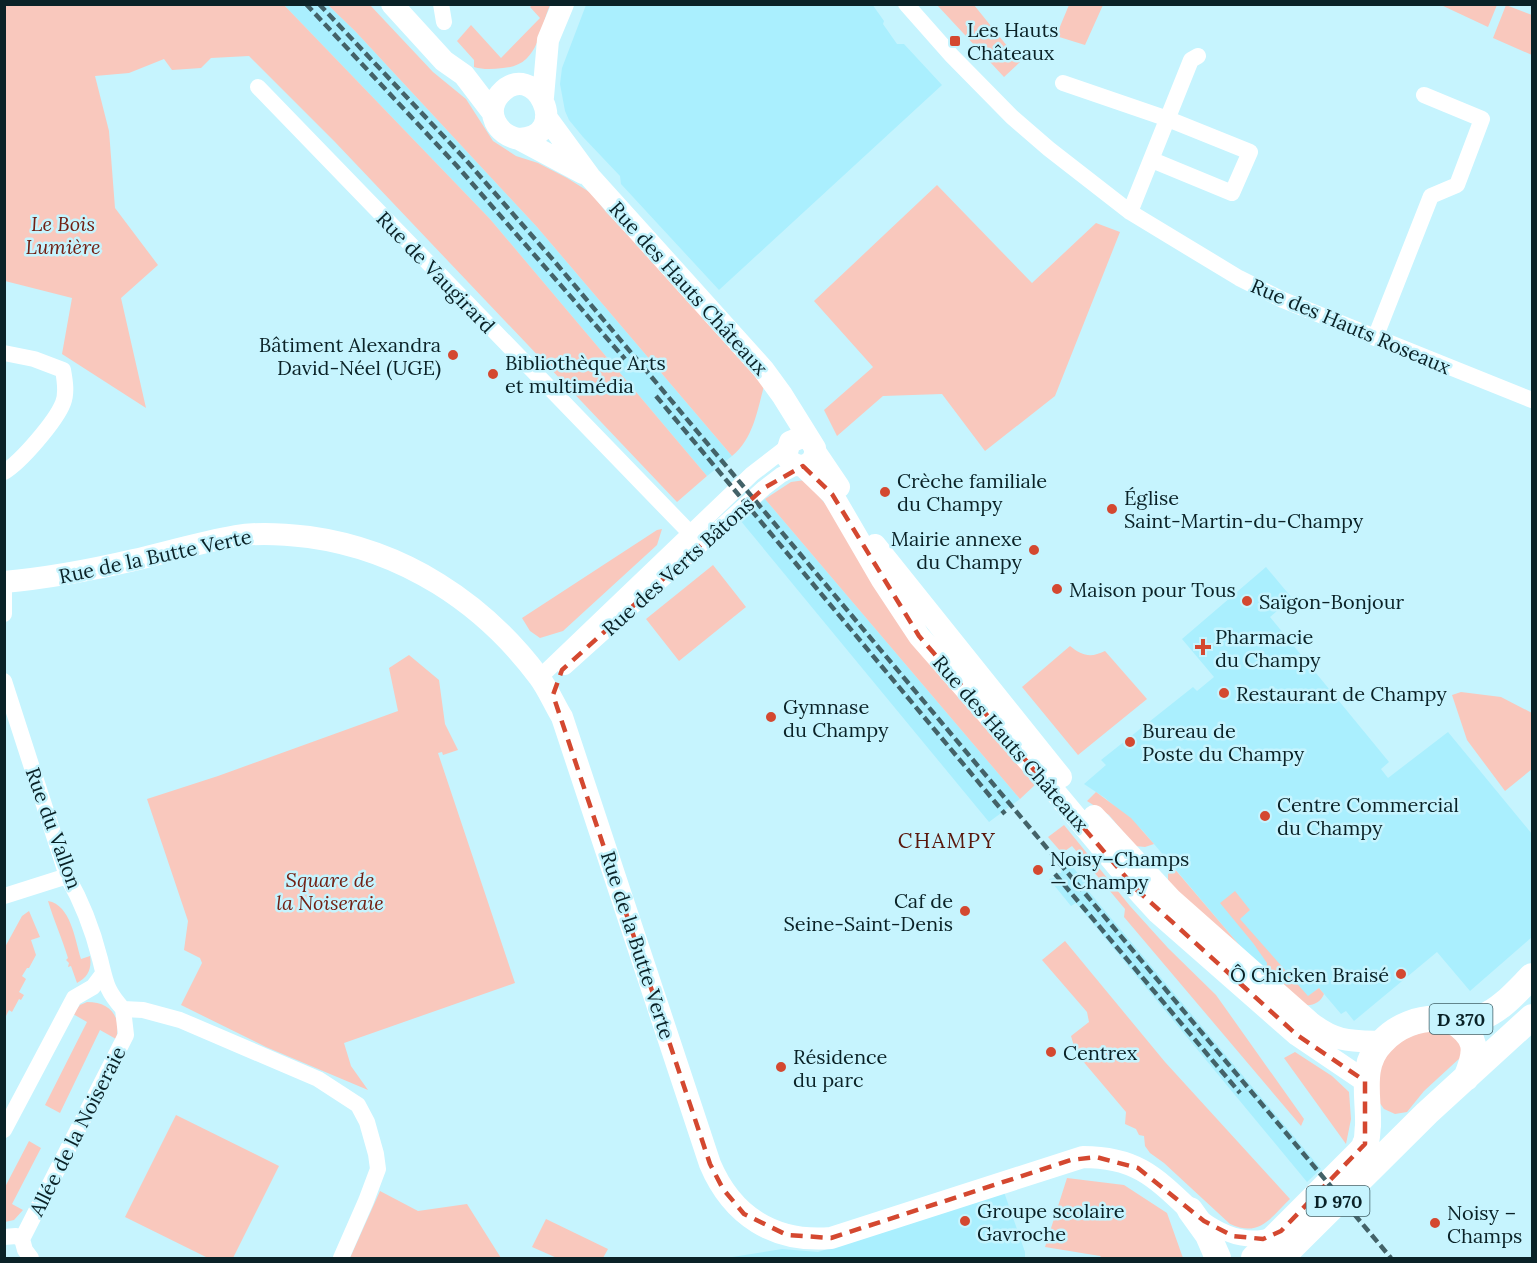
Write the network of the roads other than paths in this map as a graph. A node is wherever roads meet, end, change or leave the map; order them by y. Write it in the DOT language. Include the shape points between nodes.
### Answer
graph roads {
  1 [pos="392,4"];
  2 [pos="441,4"];
  3 [pos="563,4"];
  4 [pos="906,4"];
  5 [pos="444,21"];
  6 [pos="548,40"];
  7 [pos="1198,56"];
  8 [pos="464,75"];
  9 [pos="1063,83"];
  10 [pos="515,86"];
  11 [pos="258,87"];
  12 [pos="1424,95"];
  13 [pos="544,107"];
  14 [pos="493,113"];
  15 [pos="1168,119"];
  16 [pos="519,139"];
  17 [pos="1152,160"];
  18 [pos="590,177"];
  19 [pos="1130,212"];
  20 [pos="1375,338"];
  21 [pos="4,353"];
  22 [pos="1533,400"];
  23 [pos="801,452"];
  24 [pos="4,472"];
  25 [pos="691,534"];
  26 [pos="4,582"];
  27 [pos="4,591"];
  28 [pos="4,614"];
  29 [pos="576,643"];
  30 [pos="513,648"];
  31 [pos="562,670"];
  32 [pos="540,678"];
  33 [pos="4,681"];
  34 [pos="562,717"];
  35 [pos="67,876"];
  36 [pos="4,896"];
  37 [pos="102,975"];
  38 [pos="1533,976"];
  39 [pos="123,1009"];
  40 [pos="1533,1017"];
  41 [pos="1451,1020"];
  42 [pos="1381,1042"];
  43 [pos="1466,1078"];
  44 [pos="1365,1081"];
  45 [pos="1427,1113"];
  46 [pos="4,1130"];
  47 [pos="1364,1162"];
  48 [pos="1190,1210"];
  49 [pos="1294,1228"];
  50 [pos="4,1237"];
  51 [pos="22,1239"];
  52 [pos="31,1258"];
  53 [pos="341,1258"];
  54 [pos="1218,1258"];
  55 [pos="1254,1258"];
  56 [pos="1281,1258"];
  1 -- 8 [label="street" via="444,61"];
  2 -- 5 [label="street"];
  3 -- 6 [label="street"];
  4 -- 19 [label="street, Rue des Hauts Roseaux" via="1012,117"];
  6 -- 10 [label="street"];
  6 -- 13 [label="street"];
  7 -- 15 [label="street" via="1191,60"];
  8 -- 10 [label="street"];
  8 -- 14 [label="street"];
  9 -- 15 [label="street"];
  10 -- 13 [label="street" via="529,87"];
  10 -- 14 [label="street" via="499,95"];
  11 -- 25 [label="street, Rue de Vaugirard"];
  12 -- 20 [label="street" via="1482,120 1457,185 1431,196"];
  13 -- 16 [label="street" via="542,127"];
  13 -- 18 [label="street, Rue des Hauts Châteaux"];
  14 -- 16 [label="street" via="501,131"];
  15 -- 17 [label="street"];
  15 -- 17 [label="street" via="1250,152 1232,193"];
  16 -- 18 [label="street, Rue des Hauts Châteaux"];
  17 -- 19 [label="street"];
  18 -- 23 [label="street, Rue des Hauts Châteaux" via="744,346 786,402"];
  19 -- 20 [label="street, Rue des Hauts Roseaux" via="1239,278"];
  20 -- 22 [label="street, Rue des Hauts Roseaux"];
  21 -- 24 [label="street" via="63,370 66,387 63,404 47,428"];
  23 -- 25 [label="street, Rue des Verts Bâtons" via="752,474"];
  23 -- 31 [label="street, Rue des Verts Bâtons" via="781,475"];
  23 -- 42 [label="street, Rue des Hauts Châteaux" via="831,474 892,568 1092,814 1171,899 1324,1034 1351,1041"];
  23 -- 44 [label="street, Rue des Hauts Châteaux" via="832,494 919,636 1137,890 1173,927 1297,1035"];
  25 -- 29 [label="street, Rue des Verts Bâtons"];
  26 -- 30 [label="street, Rue de la Butte Verte" via="74,573 237,536 268,533 334,540 397,561 434,580 486,620"];
  27 -- 28 [label="street"];
  29 -- 30 [label="street, Rue des Verts Bâtons" via="551,659"];
  29 -- 32 [label="street, Rue des Verts Bâtons"];
  30 -- 32 [label="street, Rue de la Butte Verte"];
  31 -- 32 [label="street, Rue des Verts Bâtons"];
  31 -- 34 [label="street" via="553,695"];
  32 -- 34 [label="street, Rue de la Butte Verte"];
  33 -- 35 [label="street, Rue du Vallon"];
  34 -- 48 [label="street, Rue de la Butte Verte" via="710,1164 723,1189 744,1214 776,1232 831,1238 1083,1157 1110,1159 1138,1168 1164,1185"];
  35 -- 36 [label="street"];
  35 -- 37 [label="street, Rue du Vallon" via="79,897"];
  37 -- 39 [label="street, Rue du Vallon" via="111,996"];
  37 -- 46 [label="street" via="93,987 74,998"];
  38 -- 41 [label="main road, D 370" via="1484,1016"];
  39 -- 51 [label="street, Allée de la Noiseraie" via="126,1035"];
  39 -- 53 [label="street" via="180,1020 318,1079 358,1105 367,1122 378,1169"];
  40 -- 43 [label="main road, D 370"];
  41 -- 42 [label="main road, D 370" via="1415,1022"];
  41 -- 43 [label="main road" via="1463,1027 1473,1041 1474,1055"];
  42 -- 44 [label="main road" via="1371,1058"];
  43 -- 45 [label="main road"];
  44 -- 45 [label="main road" via="1379,1116 1389,1125 1400,1125"];
  44 -- 47 [label="main road" via="1368,1114"];
  45 -- 47 [label="main road"];
  47 -- 49 [label="main road, D 970"];
  48 -- 49 [label="street, Rue de la Butte Verte" via="1214,1228 1244,1239 1263,1239"];
  48 -- 54 [label="main road"];
  49 -- 55 [label="main road"];
  49 -- 56 [label="main road, D 970"];
  50 -- 51 [label="street, Allée de la Noiseraie"];
  51 -- 52 [label="street, Allée de la Noiseraie"];
}
